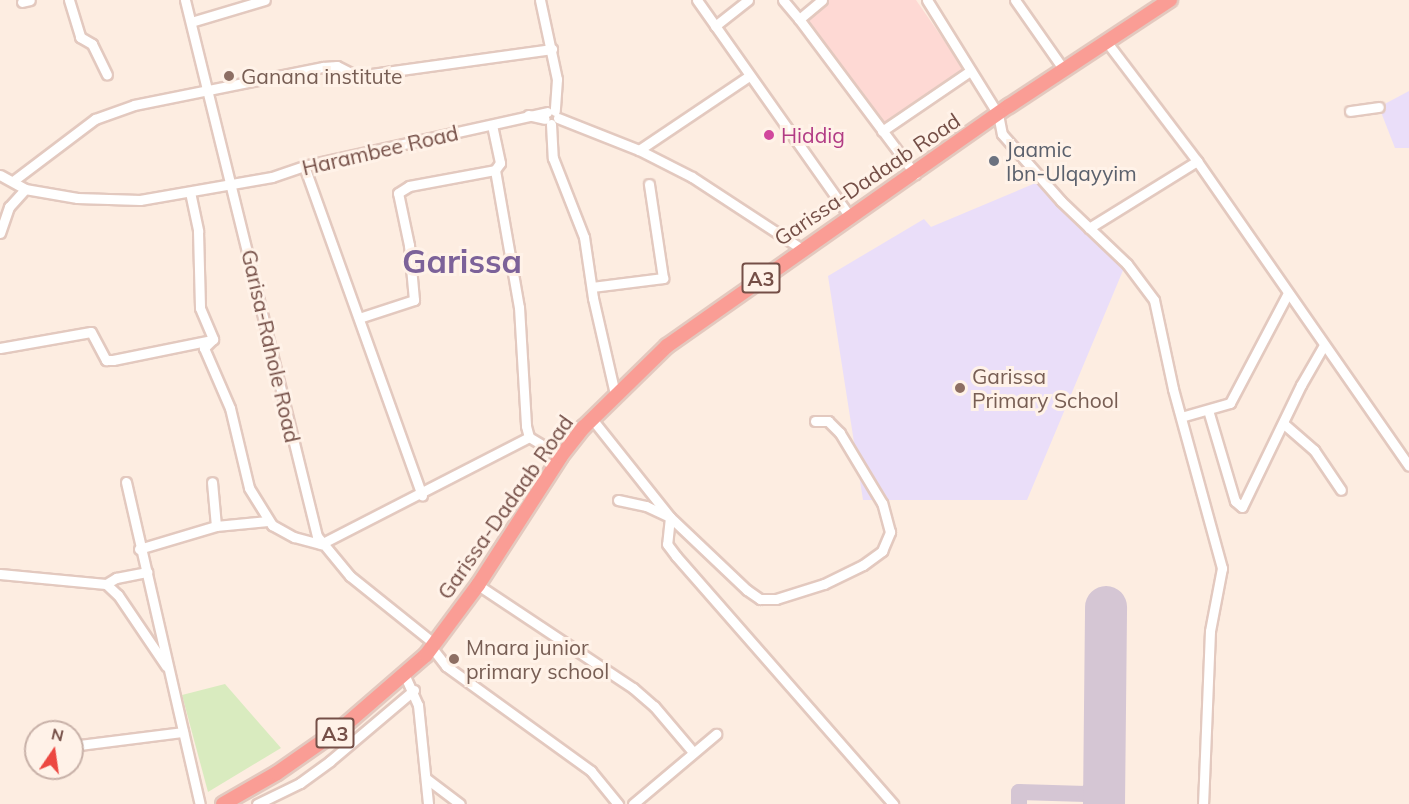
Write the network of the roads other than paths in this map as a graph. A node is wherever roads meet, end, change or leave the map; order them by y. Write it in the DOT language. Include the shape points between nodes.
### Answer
graph roads {
  1 [pos="69,0"];
  2 [pos="185,0"];
  3 [pos="265,0"];
  4 [pos="540,0"];
  5 [pos="697,0"];
  6 [pos="748,0"];
  7 [pos="783,0"];
  8 [pos="822,0"];
  9 [pos="927,0"];
  10 [pos="1015,0"];
  11 [pos="1170,0"];
  12 [pos="799,19"];
  13 [pos="191,22"];
  14 [pos="715,26"];
  15 [pos="1106,41"];
  16 [pos="552,49"];
  17 [pos="1064,70"];
  18 [pos="970,71"];
  19 [pos="107,75"];
  20 [pos="749,76"];
  21 [pos="207,88"];
  22 [pos="1379,107"];
  23 [pos="1350,111"];
  24 [pos="998,114"];
  25 [pos="551,117"];
  26 [pos="492,125"];
  27 [pos="882,131"];
  28 [pos="639,150"];
  29 [pos="1197,161"];
  30 [pos="304,166"];
  31 [pos="495,170"];
  32 [pos="915,174"];
  33 [pos="0,175"];
  34 [pos="13,181"];
  35 [pos="232,182"];
  36 [pos="649,184"];
  37 [pos="25,189"];
  38 [pos="190,192"];
  39 [pos="851,218"];
  40 [pos="1089,228"];
  41 [pos="0,233"];
  42 [pos="802,249"];
  43 [pos="592,287"];
  44 [pos="1288,293"];
  45 [pos="359,318"];
  46 [pos="213,339"];
  47 [pos="1324,345"];
  48 [pos="0,348"];
  49 [pos="615,394"];
  50 [pos="1208,410"];
  51 [pos="1180,417"];
  52 [pos="592,419"];
  53 [pos="815,421"];
  54 [pos="1284,424"];
  55 [pos="529,437"];
  56 [pos="561,456"];
  57 [pos="1409,466"];
  58 [pos="126,482"];
  59 [pos="212,482"];
  60 [pos="1341,490"];
  61 [pos="422,496"];
  62 [pos="618,500"];
  63 [pos="670,517"];
  64 [pos="268,521"];
  65 [pos="216,526"];
  66 [pos="321,544"];
  67 [pos="139,549"];
  68 [pos="147,572"];
  69 [pos="0,574"];
  70 [pos="106,584"];
  71 [pos="478,585"];
  72 [pos="433,646"];
  73 [pos="170,673"];
  74 [pos="405,676"];
  75 [pos="414,690"];
  76 [pos="183,732"];
  77 [pos="716,734"];
  78 [pos="84,744"];
  79 [pos="693,752"];
  80 [pos="427,779"];
  81 [pos="200,804"];
  82 [pos="223,804"];
  83 [pos="258,804"];
  84 [pos="429,804"];
  85 [pos="460,804"];
  86 [pos="618,804"];
  87 [pos="633,804"];
  88 [pos="893,804"];
  89 [pos="1203,804"];
  1 -- 19 [label="street" via="80,37 92,44"];
  2 -- 13 [label="street, Garisa-Rahole Road"];
  3 -- 13 [label="street"];
  4 -- 16 [label="street"];
  5 -- 14 [label="street"];
  6 -- 14 [label="street"];
  7 -- 12 [label="street"];
  8 -- 12 [label="street"];
  9 -- 18 [label="street"];
  10 -- 17 [label="street"];
  11 -- 15 [label="highway, Garissa-Dadaab Road / A3"];
  12 -- 27 [label="street"];
  13 -- 21 [label="street, Garisa-Rahole Road"];
  14 -- 20 [label="street"];
  15 -- 17 [label="highway, Garissa-Dadaab Road / A3"];
  15 -- 29 [label="street"];
  16 -- 21 [label="street" via="357,76 331,65"];
  16 -- 25 [label="street" via="559,96"];
  17 -- 24 [label="highway, Garissa-Dadaab Road / A3"];
  18 -- 24 [label="street"];
  18 -- 27 [label="street"];
  20 -- 28 [label="street"];
  20 -- 39 [label="street"];
  21 -- 34 [label="street" via="134,105 95,119"];
  21 -- 35 [label="street, Garisa-Rahole Road"];
  22 -- 23 [label="street"];
  24 -- 32 [label="highway, Garissa-Dadaab Road / A3"];
  24 -- 40 [label="street" via="1002,134"];
  25 -- 26 [label="street, Harambee Road" via="528,115"];
  25 -- 28 [label="street, Harambee Road"];
  25 -- 43 [label="street" via="553,158 584,237"];
  26 -- 30 [label="street, Harambee Road"];
  26 -- 31 [label="street" via="500,163"];
  27 -- 32 [label="street"];
  28 -- 42 [label="street, Harambee Road" via="692,177"];
  29 -- 40 [label="street"];
  29 -- 44 [label="street"];
  30 -- 35 [label="street, Harambee Road" via="272,177"];
  30 -- 45 [label="street"];
  31 -- 45 [label="street" via="409,186 398,193 409,245 414,300"];
  31 -- 55 [label="street" via="519,307 522,394"];
  32 -- 39 [label="highway, Garissa-Dadaab Road / A3"];
  33 -- 34 [label="street"];
  34 -- 37 [label="street"];
  35 -- 38 [label="street, Harambee Road"];
  35 -- 66 [label="street, Garisa-Rahole Road" via="309,514"];
  36 -- 43 [label="street" via="663,278"];
  37 -- 38 [label="street, Harambee Road" via="108,200 140,200"];
  37 -- 41 [label="street" via="9,207"];
  38 -- 46 [label="street" via="198,231 200,308"];
  39 -- 42 [label="highway, Garissa-Dadaab Road / A3"];
  40 -- 51 [label="street" via="1127,264 1154,300"];
  42 -- 49 [label="highway, Garissa-Dadaab Road / A3" via="667,346"];
  43 -- 49 [label="street"];
  44 -- 47 [label="street"];
  44 -- 50 [label="street" via="1230,403"];
  45 -- 61 [label="street"];
  46 -- 48 [label="street" via="113,360 106,360 95,335 85,331"];
  46 -- 64 [label="street" via="204,348 231,408 249,488"];
  47 -- 54 [label="street"];
  47 -- 57 [label="street"];
  49 -- 52 [label="highway, Garissa-Dadaab Road / A3"];
  50 -- 51 [label="street"];
  50 -- 54 [label="street" via="1235,501 1242,507"];
  51 -- 89 [label="street" via="1222,568 1210,631"];
  52 -- 56 [label="highway, Garissa-Dadaab Road / A3"];
  52 -- 63 [label="street"];
  53 -- 63 [label="street" via="828,421 840,433 882,503 890,532 882,551 863,565 824,584 776,599 760,598"];
  54 -- 60 [label="street" via="1314,450"];
  55 -- 56 [label="street"];
  55 -- 61 [label="street"];
  56 -- 71 [label="highway, Garissa-Dadaab Road / A3"];
  58 -- 67 [label="street"];
  59 -- 65 [label="street"];
  61 -- 66 [label="street"];
  62 -- 63 [label="street"];
  63 -- 88 [label="street" via="667,544 675,556"];
  64 -- 65 [label="street"];
  64 -- 66 [label="street" via="294,537"];
  65 -- 67 [label="street"];
  66 -- 72 [label="street, Garisa-Rahole Road" via="350,576"];
  67 -- 68 [label="street"];
  68 -- 70 [label="street"];
  68 -- 73 [label="street"];
  69 -- 70 [label="street"];
  70 -- 73 [label="street" via="118,595"];
  71 -- 72 [label="highway, Garissa-Dadaab Road / A3"];
  71 -- 79 [label="street" via="633,688 654,706"];
  72 -- 74 [label="highway, A3"];
  72 -- 86 [label="street, Garisa-Rahole Road" via="446,666 591,771"];
  73 -- 76 [label="street"];
  74 -- 75 [label="street"];
  74 -- 82 [label="highway, A3" via="325,740"];
  75 -- 80 [label="street"];
  75 -- 83 [label="street" via="300,783"];
  76 -- 78 [label="street"];
  76 -- 81 [label="street"];
  77 -- 79 [label="street"];
  79 -- 87 [label="street"];
  80 -- 84 [label="street"];
  80 -- 85 [label="street"];
}
